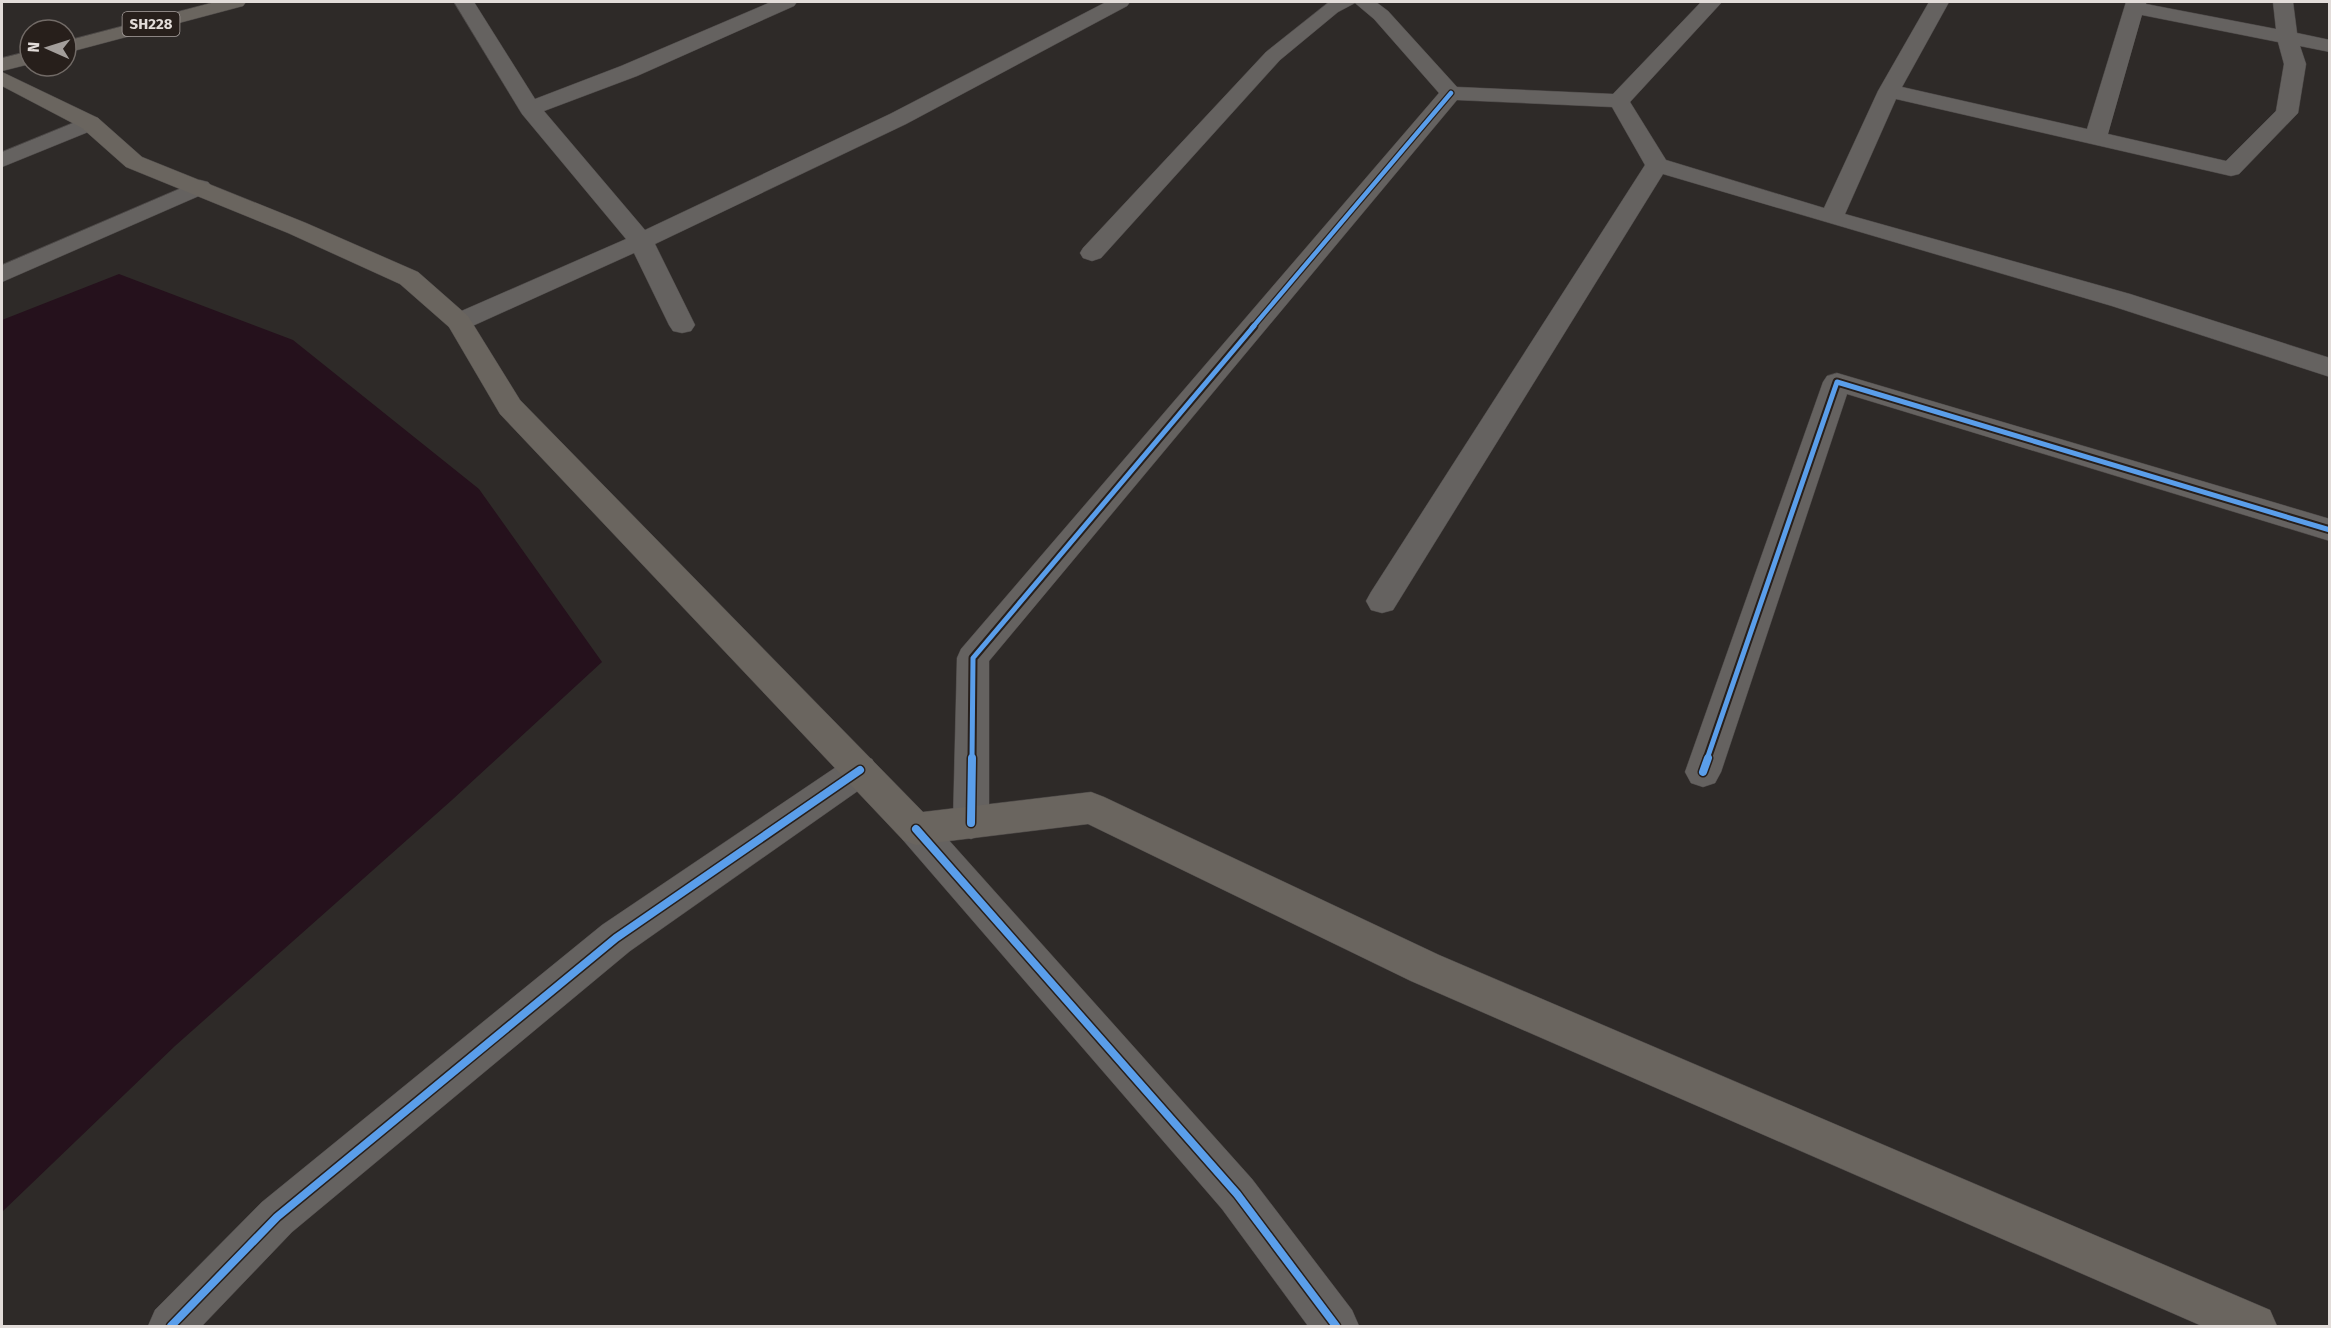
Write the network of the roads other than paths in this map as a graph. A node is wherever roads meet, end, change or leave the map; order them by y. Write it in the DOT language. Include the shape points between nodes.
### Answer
graph roads {
  1 [pos="236,2"];
  2 [pos="787,2"];
  3 [pos="1120,2"];
  4 [pos="1346,2"];
  5 [pos="1364,2"];
  6 [pos="1712,2"];
  7 [pos="1939,2"];
  8 [pos="2283,2"];
  9 [pos="471,3"];
  10 [pos="2136,5"];
  11 [pos="2287,38"];
  12 [pos="78,44"];
  13 [pos="2330,46"];
  14 [pos="18,60"];
  15 [pos="2,65"];
  16 [pos="2,78"];
  17 [pos="1890,91"];
  18 [pos="1452,93"];
  19 [pos="1618,101"];
  20 [pos="530,109"];
  21 [pos="90,123"];
  22 [pos="2096,136"];
  23 [pos="2,160"];
  24 [pos="1657,165"];
  25 [pos="200,187"];
  26 [pos="1831,218"];
  27 [pos="640,241"];
  28 [pos="1092,253"];
  29 [pos="2,274"];
  30 [pos="459,322"];
  31 [pos="682,325"];
  32 [pos="2330,368"];
  33 [pos="2330,530"];
  34 [pos="1382,601"];
  35 [pos="860,770"];
  36 [pos="1703,772"];
  37 [pos="971,823"];
  38 [pos="916,829"];
  39 [pos="171,1326"];
  40 [pos="1336,1326"];
  41 [pos="2254,1326"];
  1 -- 12 [label="main road, SH228"];
  2 -- 20 [label="street"];
  3 -- 27 [label="street" via="898,119"];
  4 -- 28 [label="street" via="1331,8 1273,56"];
  5 -- 18 [label="street" via="1381,15"];
  6 -- 19 [label="street"];
  7 -- 17 [label="street"];
  8 -- 11 [label="street"];
  9 -- 20 [label="street"];
  10 -- 11 [label="street"];
  10 -- 22 [label="street"];
  11 -- 13 [label="street"];
  11 -- 22 [label="street" via="2295,64 2287,113 2231,169"];
  14 -- 15 [label="main road"];
  16 -- 21 [label="main road"];
  17 -- 22 [label="street"];
  17 -- 26 [label="street"];
  18 -- 19 [label="street"];
  18 -- 37 [label="street" via="973,658"];
  19 -- 24 [label="street"];
  20 -- 27 [label="street"];
  21 -- 23 [label="street"];
  21 -- 25 [label="main road" via="134,162"];
  24 -- 26 [label="street"];
  24 -- 34 [label="street"];
  25 -- 29 [label="street"];
  25 -- 30 [label="main road" via="409,278"];
  26 -- 32 [label="street" via="2121,300"];
  27 -- 30 [label="street"];
  27 -- 31 [label="street"];
  30 -- 35 [label="main road" via="510,407"];
  33 -- 36 [label="street" via="1837,382"];
  35 -- 38 [label="main road"];
  35 -- 39 [label="street" via="616,938 278,1217"];
  37 -- 38 [label="main road"];
  37 -- 41 [label="main road" via="1091,808 1425,968"];
  38 -- 40 [label="street" via="1237,1194"];
}
